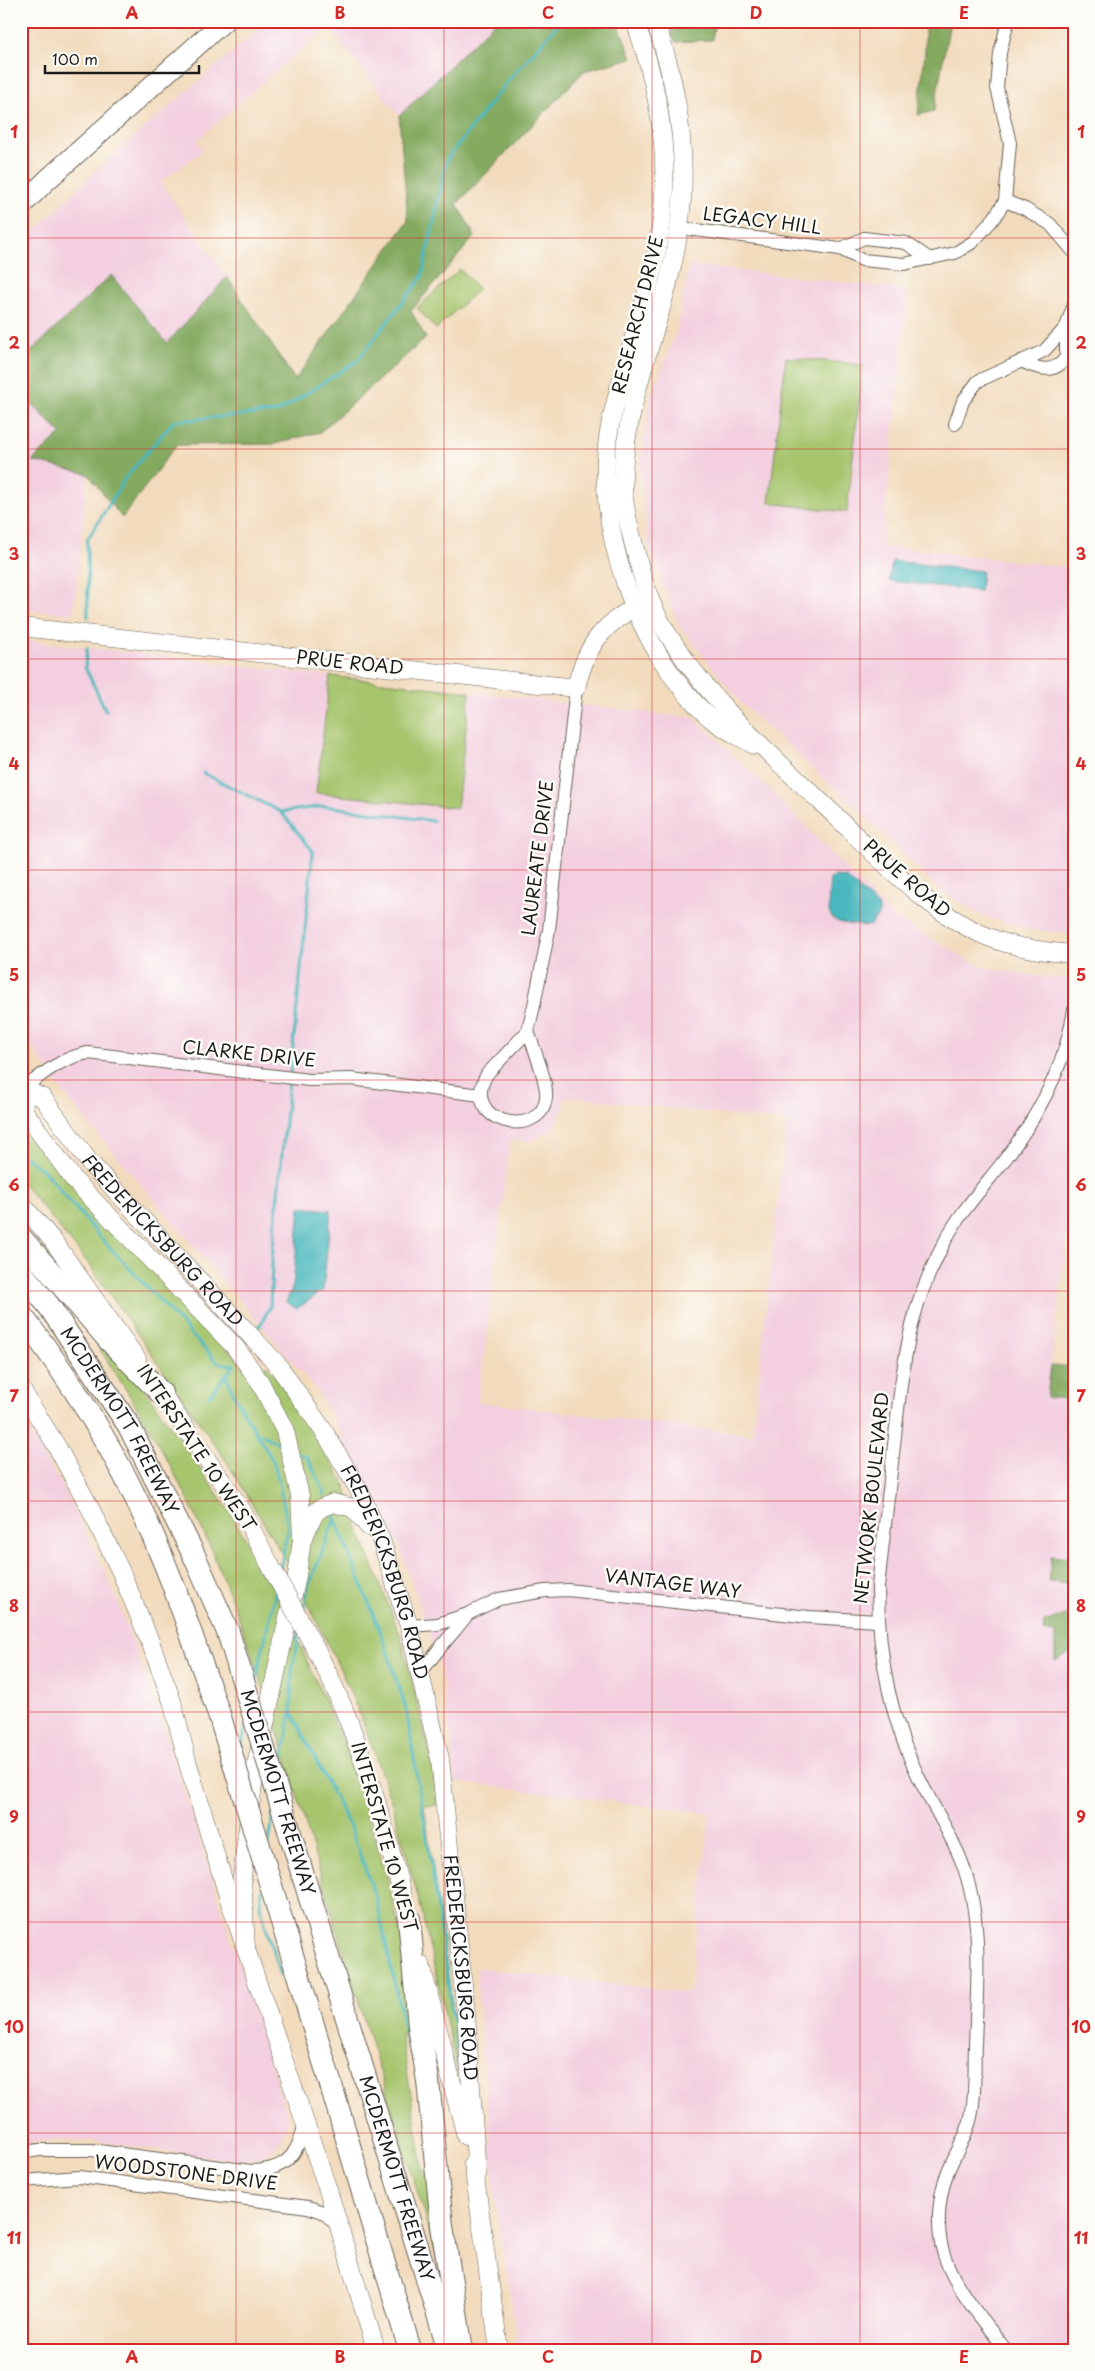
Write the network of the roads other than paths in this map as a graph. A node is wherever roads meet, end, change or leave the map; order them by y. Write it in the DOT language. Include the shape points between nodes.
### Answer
graph roads {
  1 [pos="224,21"];
  2 [pos="636,21"];
  3 [pos="654,21"];
  4 [pos="1008,21"];
  5 [pos="662,128"];
  6 [pos="1005,200"];
  7 [pos="21,206"];
  8 [pos="680,228"];
  9 [pos="897,242"];
  10 [pos="840,249"];
  11 [pos="1074,252"];
  12 [pos="930,259"];
  13 [pos="895,264"];
  14 [pos="1074,304"];
  15 [pos="642,314"];
  16 [pos="656,326"];
  17 [pos="1066,327"];
  18 [pos="1021,361"];
  19 [pos="615,408"];
  20 [pos="955,424"];
  21 [pos="623,481"];
  22 [pos="650,600"];
  23 [pos="634,608"];
  24 [pos="21,627"];
  25 [pos="576,688"];
  26 [pos="768,752"];
  27 [pos="1074,954"];
  28 [pos="1074,1010"];
  29 [pos="528,1031"];
  30 [pos="22,1088"];
  31 [pos="481,1095"];
  32 [pos="21,1203"];
  33 [pos="21,1238"];
  34 [pos="21,1272"];
  35 [pos="21,1315"];
  36 [pos="21,1389"];
  37 [pos="161,1393"];
  38 [pos="302,1539"];
  39 [pos="381,1540"];
  40 [pos="468,1614"];
  41 [pos="878,1620"];
  42 [pos="409,1626"];
  43 [pos="421,1673"];
  44 [pos="409,1919"];
  45 [pos="246,1948"];
  46 [pos="304,2122"];
  47 [pos="21,2153"];
  48 [pos="476,2175"];
  49 [pos="21,2181"];
  50 [pos="339,2227"];
  51 [pos="376,2350"];
  52 [pos="410,2350"];
  53 [pos="449,2350"];
  54 [pos="462,2350"];
  55 [pos="500,2350"];
  56 [pos="1006,2350"];
  1 -- 7 [label="main road"];
  2 -- 5 [label="main road, RESEARCH DRIVE" via="649,59"];
  3 -- 8 [label="main road, RESEARCH DRIVE" via="666,54 678,106 684,174"];
  4 -- 6 [label="street, LEGACY HILL" via="996,88 1010,144"];
  5 -- 8 [label="main road" via="666,138 672,222"];
  5 -- 15 [label="main road, RESEARCH DRIVE" via="666,174 661,226"];
  6 -- 11 [label="street" via="1050,224"];
  6 -- 12 [label="street, LEGACY HILL" via="973,242 955,253"];
  8 -- 10 [label="street, LEGACY HILL"];
  8 -- 15 [label="main road" via="667,241 651,303"];
  8 -- 16 [label="main road, RESEARCH DRIVE"];
  9 -- 10 [label="street, LEGACY HILL" via="864,238"];
  9 -- 12 [label="street, LEGACY HILL" via="906,243"];
  9 -- 13 [label="street"];
  10 -- 13 [label="street, LEGACY HILL" via="862,260"];
  12 -- 13 [label="street, LEGACY HILL"];
  14 -- 17 [label="street"];
  15 -- 19 [label="main road, RESEARCH DRIVE"];
  16 -- 19 [label="main road" via="645,332 621,400"];
  16 -- 21 [label="main road, RESEARCH DRIVE" via="628,430"];
  17 -- 18 [label="street" via="1044,351"];
  17 -- 18 [label="street" via="1066,357 1056,368 1035,368"];
  18 -- 20 [label="street" via="978,381 963,401"];
  19 -- 21 [label="main road" via="618,421 616,466"];
  19 -- 23 [label="main road, RESEARCH DRIVE" via="606,470 607,502 617,553"];
  21 -- 22 [label="main road, RESEARCH DRIVE" via="633,544"];
  22 -- 23 [label="main road"];
  22 -- 26 [label="main road, PRUE ROAD" via="694,672"];
  23 -- 25 [label="main road" via="620,615 593,642 585,656"];
  23 -- 26 [label="main road, PRUE ROAD" via="657,653 709,717"];
  24 -- 25 [label="main road, PRUE ROAD"];
  25 -- 29 [label="street, LAUREATE DRIVE" via="549,930"];
  26 -- 27 [label="main road, PRUE ROAD" via="944,914 1000,942"];
  28 -- 41 [label="street, NETWORK BOULEVARD" via="1063,1054 1034,1118 1014,1148 969,1202 944,1242 915,1313 902,1370 878,1587"];
  29 -- 31 [label="street" via="488,1074"];
  29 -- 31 [label="street" via="545,1082 543,1108 522,1123 509,1123 488,1112"];
  30 -- 31 [label="street, CLARKE DRIVE" via="60,1062 88,1053 299,1079 351,1080"];
  30 -- 38 [label="main road, FREDERICKSBURG ROAD" via="24,1111 74,1180 235,1347 260,1382 285,1431 300,1496"];
  30 -- 39 [label="main road, FREDERICKSBURG ROAD" via="43,1098 90,1163 277,1364 354,1482"];
  32 -- 37 [label="main road, INTERSTATE 10 WEST" via="54,1242"];
  33 -- 37 [label="highway" via="103,1334"];
  34 -- 53 [label="highway, MCDERMOTT FREEWAY, bridge" via="49,1306 129,1426 194,1553 228,1632"];
  35 -- 52 [label="highway, MCDERMOTT FREEWAY, bridge" via="82,1403 128,1482 159,1550 219,1714"];
  36 -- 45 [label="main road" via="56,1444 136,1605 172,1702 188,1764"];
  37 -- 44 [label="main road, INTERSTATE 10 WEST, bridge" via="241,1509 332,1680 365,1761"];
  38 -- 39 [label="main road" via="315,1513 333,1503 353,1508"];
  38 -- 45 [label="main road, FREDERICKSBURG ROAD" via="254,1776 242,1877"];
  39 -- 42 [label="main road, FREDERICKSBURG ROAD"];
  40 -- 41 [label="street, VANTAGE WAY" via="499,1599 568,1590 809,1617"];
  40 -- 42 [label="street, VANTAGE WAY" via="438,1624"];
  40 -- 43 [label="street, VANTAGE WAY" via="436,1649"];
  41 -- 56 [label="street, NETWORK BOULEVARD" via="887,1691 899,1729 920,1781 966,1872 973,1909 977,1968 973,2106 966,2134 942,2188 941,2242 955,2280"];
  42 -- 43 [label="main road, FREDERICKSBURG ROAD"];
  43 -- 48 [label="main road, FREDERICKSBURG ROAD" via="440,1759 448,1824 466,2014"];
  44 -- 48 [label="main road, INTERSTATE 10 WEST"];
  44 -- 54 [label="highway" via="442,2226"];
  45 -- 46 [label="main road"];
  46 -- 47 [label="street, WOODSTONE DRIVE" via="301,2140 289,2159 268,2171 91,2150"];
  46 -- 50 [label="main road"];
  48 -- 55 [label="main road, INTERSTATE 10 WEST"];
  49 -- 50 [label="street, WOODSTONE DRIVE" via="80,2177 308,2207 323,2212"];
  50 -- 51 [label="main road"];
}
